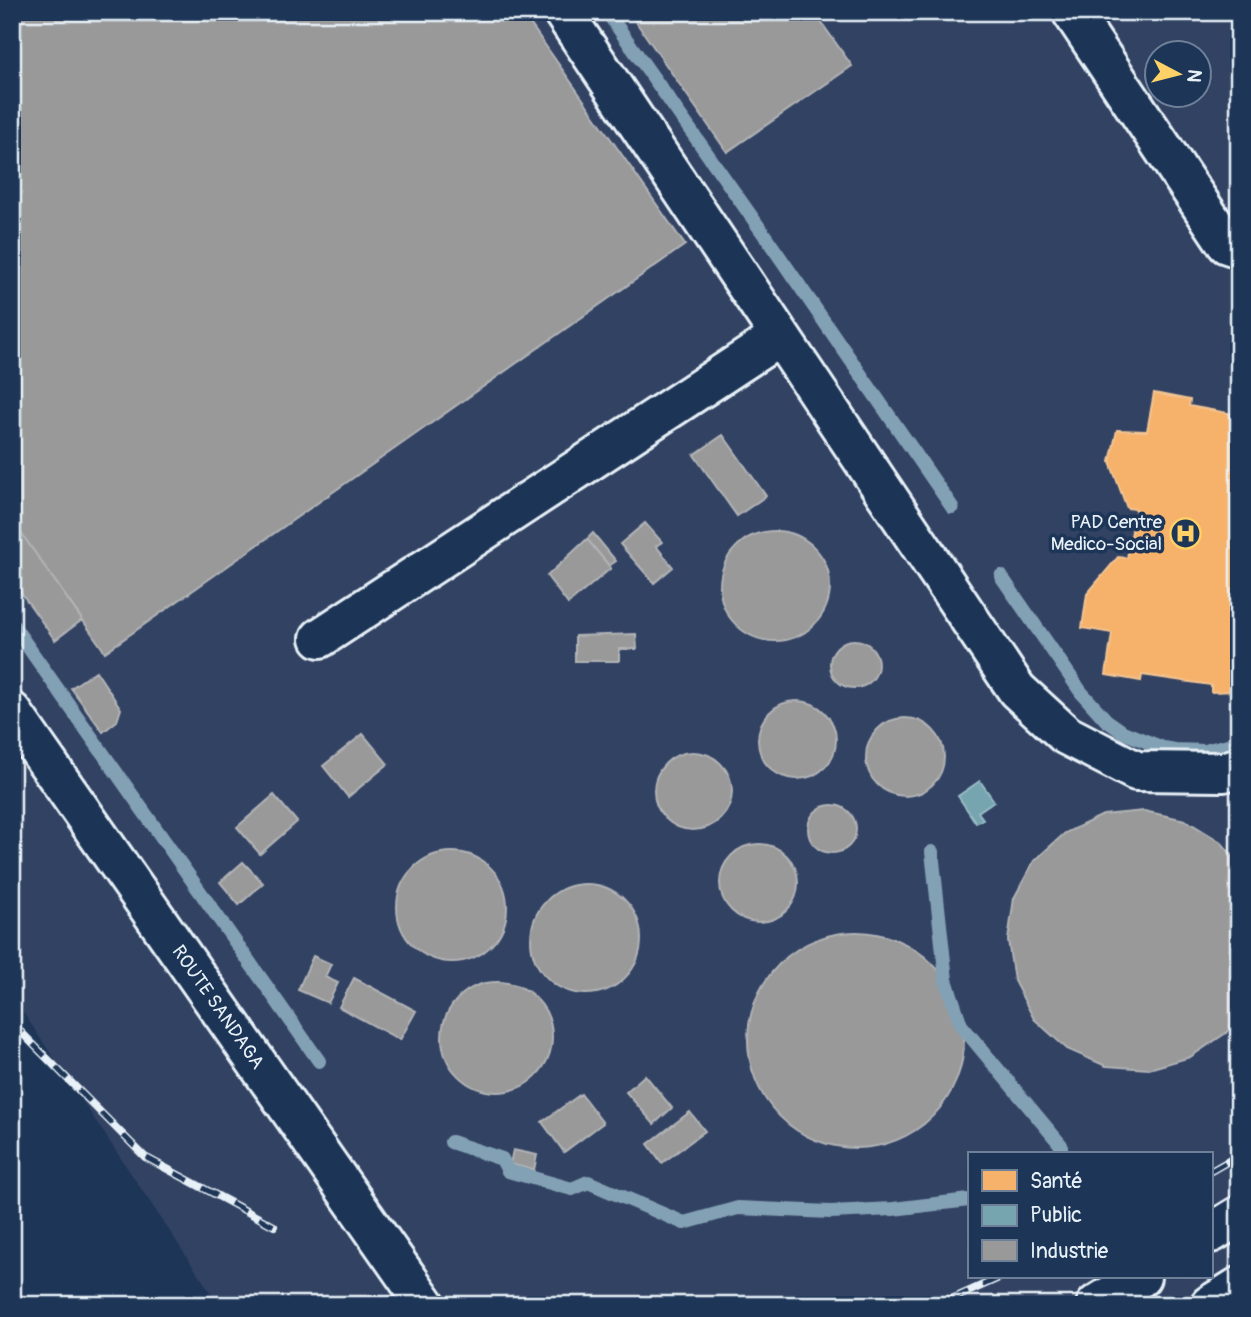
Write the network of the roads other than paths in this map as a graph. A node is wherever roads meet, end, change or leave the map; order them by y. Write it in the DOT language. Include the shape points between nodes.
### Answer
graph roads {
  1 [pos="563,12"];
  2 [pos="1072,12"];
  3 [pos="1239,248"];
  4 [pos="779,337"];
  5 [pos="320,638"];
  6 [pos="12,712"];
  7 [pos="1239,767"];
  8 [pos="1239,1216"];
  9 [pos="1212,1232"];
  10 [pos="1139,1278"];
  11 [pos="1239,1287"];
  12 [pos="426,1305"];
  13 [pos="1096,1305"];
  14 [pos="1210,1305"];
  1 -- 4 [label="main road"];
  2 -- 3 [label="main road" via="1227,244"];
  4 -- 5 [label="main road"];
  4 -- 7 [label="main road" via="1017,690 1066,735 1136,771 1224,772"];
  6 -- 12 [label="main road, ROUTE SANDAGA"];
  8 -- 9 [label="main road"];
  10 -- 13 [label="main road"];
  11 -- 14 [label="main road"];
}
